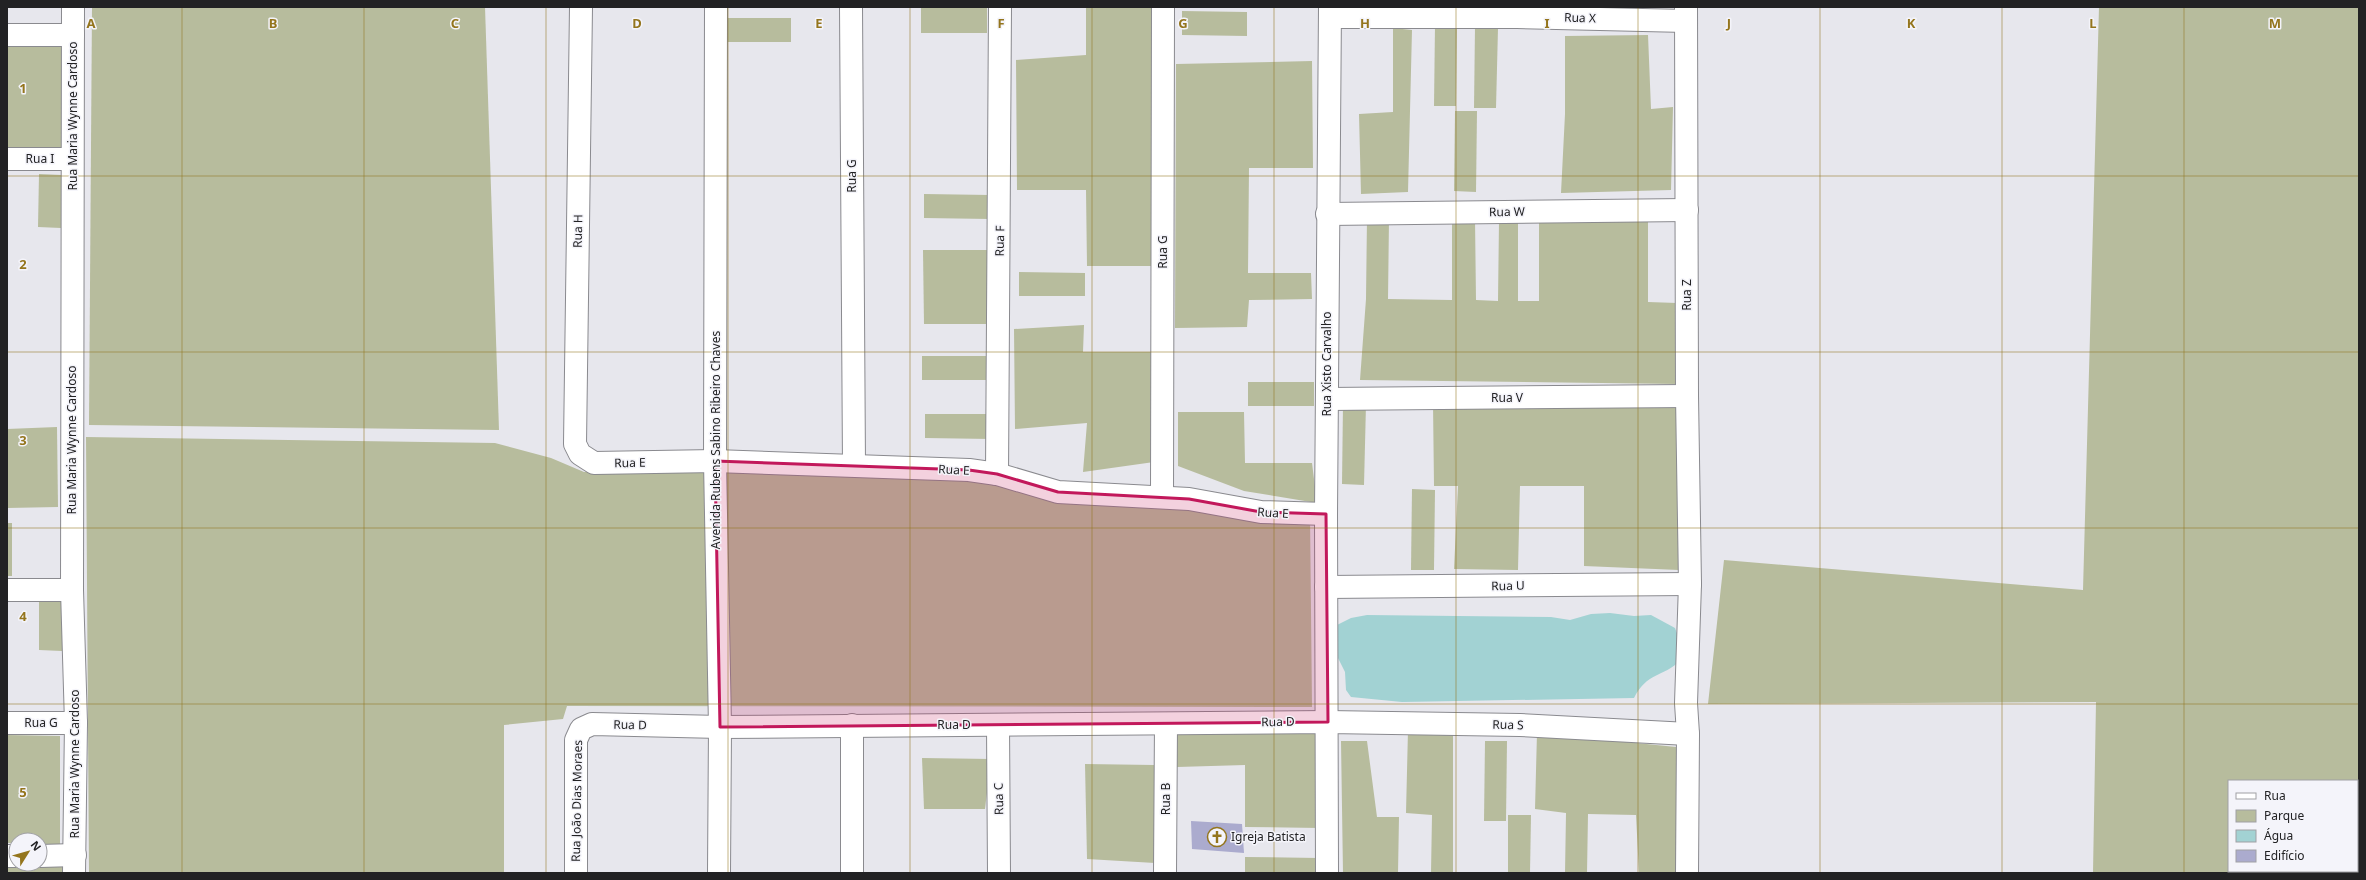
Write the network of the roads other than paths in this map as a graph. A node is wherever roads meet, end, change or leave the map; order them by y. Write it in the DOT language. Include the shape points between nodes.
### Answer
graph roads {
  1 [pos="74,7"];
  2 [pos="581,7"];
  3 [pos="716,7"];
  4 [pos="851,7"];
  5 [pos="1000,7"];
  6 [pos="1163,7"];
  7 [pos="1330,12"];
  8 [pos="1686,14"];
  9 [pos="7,35"];
  10 [pos="73,35"];
  11 [pos="7,159"];
  12 [pos="72,159"];
  13 [pos="1687,210"];
  14 [pos="1327,214"];
  15 [pos="1687,396"];
  16 [pos="1327,399"];
  17 [pos="580,454"];
  18 [pos="715,461"];
  19 [pos="854,465"];
  20 [pos="997,474"];
  21 [pos="1162,497"];
  22 [pos="1326,514"];
  23 [pos="1326,587"];
  24 [pos="7,590"];
  25 [pos="72,590"];
  26 [pos="1690,592"];
  27 [pos="1328,722"];
  28 [pos="7,723"];
  29 [pos="76,723"];
  30 [pos="1166,724"];
  31 [pos="852,725"];
  32 [pos="998,725"];
  33 [pos="720,727"];
  34 [pos="581,730"];
  35 [pos="1688,734"];
  36 [pos="48,858"];
  37 [pos="75,864"];
  38 [pos="576,873"];
  39 [pos="719,873"];
  40 [pos="852,873"];
  41 [pos="999,873"];
  42 [pos="1165,873"];
  43 [pos="1327,873"];
  44 [pos="1687,873"];
  1 -- 10 [label="street, Rua Maria Wynne Cardoso"];
  2 -- 17 [label="street, Rua H" via="575,438"];
  3 -- 18 [label="street, Avenida Rubens Sabino Ribeiro Chaves"];
  4 -- 19 [label="street, Rua G"];
  5 -- 20 [label="street, Rua F"];
  6 -- 21 [label="street, Rua G"];
  7 -- 8 [label="street, Rua X" via="1518,16"];
  7 -- 14 [label="street, Rua Xisto Carvalho"];
  8 -- 13 [label="street, Rua Z"];
  9 -- 10 [label="street"];
  10 -- 12 [label="street, Rua Maria Wynne Cardoso"];
  11 -- 12 [label="street, Rua I"];
  12 -- 25 [label="street, Rua Maria Wynne Cardoso"];
  13 -- 14 [label="street, Rua W"];
  13 -- 15 [label="street, Rua Z"];
  14 -- 16 [label="street, Rua Xisto Carvalho"];
  15 -- 16 [label="street, Rua V"];
  15 -- 26 [label="street, Rua Z"];
  16 -- 22 [label="street, Rua Xisto Carvalho"];
  17 -- 18 [label="street, Rua E" via="594,463"];
  18 -- 19 [label="street, Rua E"];
  18 -- 33 [label="street, Avenida Rubens Sabino Ribeiro Chaves"];
  19 -- 20 [label="street, Rua E" via="969,470"];
  20 -- 21 [label="street, Rua E" via="1058,492"];
  21 -- 22 [label="street, Rua E" via="1189,499 1261,512"];
  22 -- 23 [label="street, Rua Xisto Carvalho"];
  23 -- 26 [label="street, Rua U"];
  23 -- 27 [label="street, Rua Xisto Carvalho"];
  24 -- 25 [label="street"];
  25 -- 29 [label="street, Rua Maria Wynne Cardoso"];
  26 -- 35 [label="street, Rua Z" via="1686,703"];
  27 -- 30 [label="street, Rua D"];
  27 -- 35 [label="street, Rua S" via="1520,725"];
  27 -- 43 [label="street, Rua Xisto Carvalho"];
  28 -- 29 [label="street, Rua G"];
  29 -- 37 [label="street, Rua Maria Wynne Cardoso"];
  30 -- 32 [label="street, Rua D"];
  30 -- 42 [label="street, Rua B"];
  31 -- 32 [label="street, Rua D"];
  31 -- 33 [label="street, Rua D"];
  31 -- 40 [label="street"];
  32 -- 41 [label="street, Rua C"];
  33 -- 34 [label="street, Rua D" via="592,724"];
  33 -- 39 [label="street, Avenida Rubens Sabino Ribeiro Chaves"];
  34 -- 38 [label="street, Rua João Dias Moraes" via="576,740"];
  35 -- 44 [label="street, Rua Z"];
  36 -- 37 [label="street"];
}
